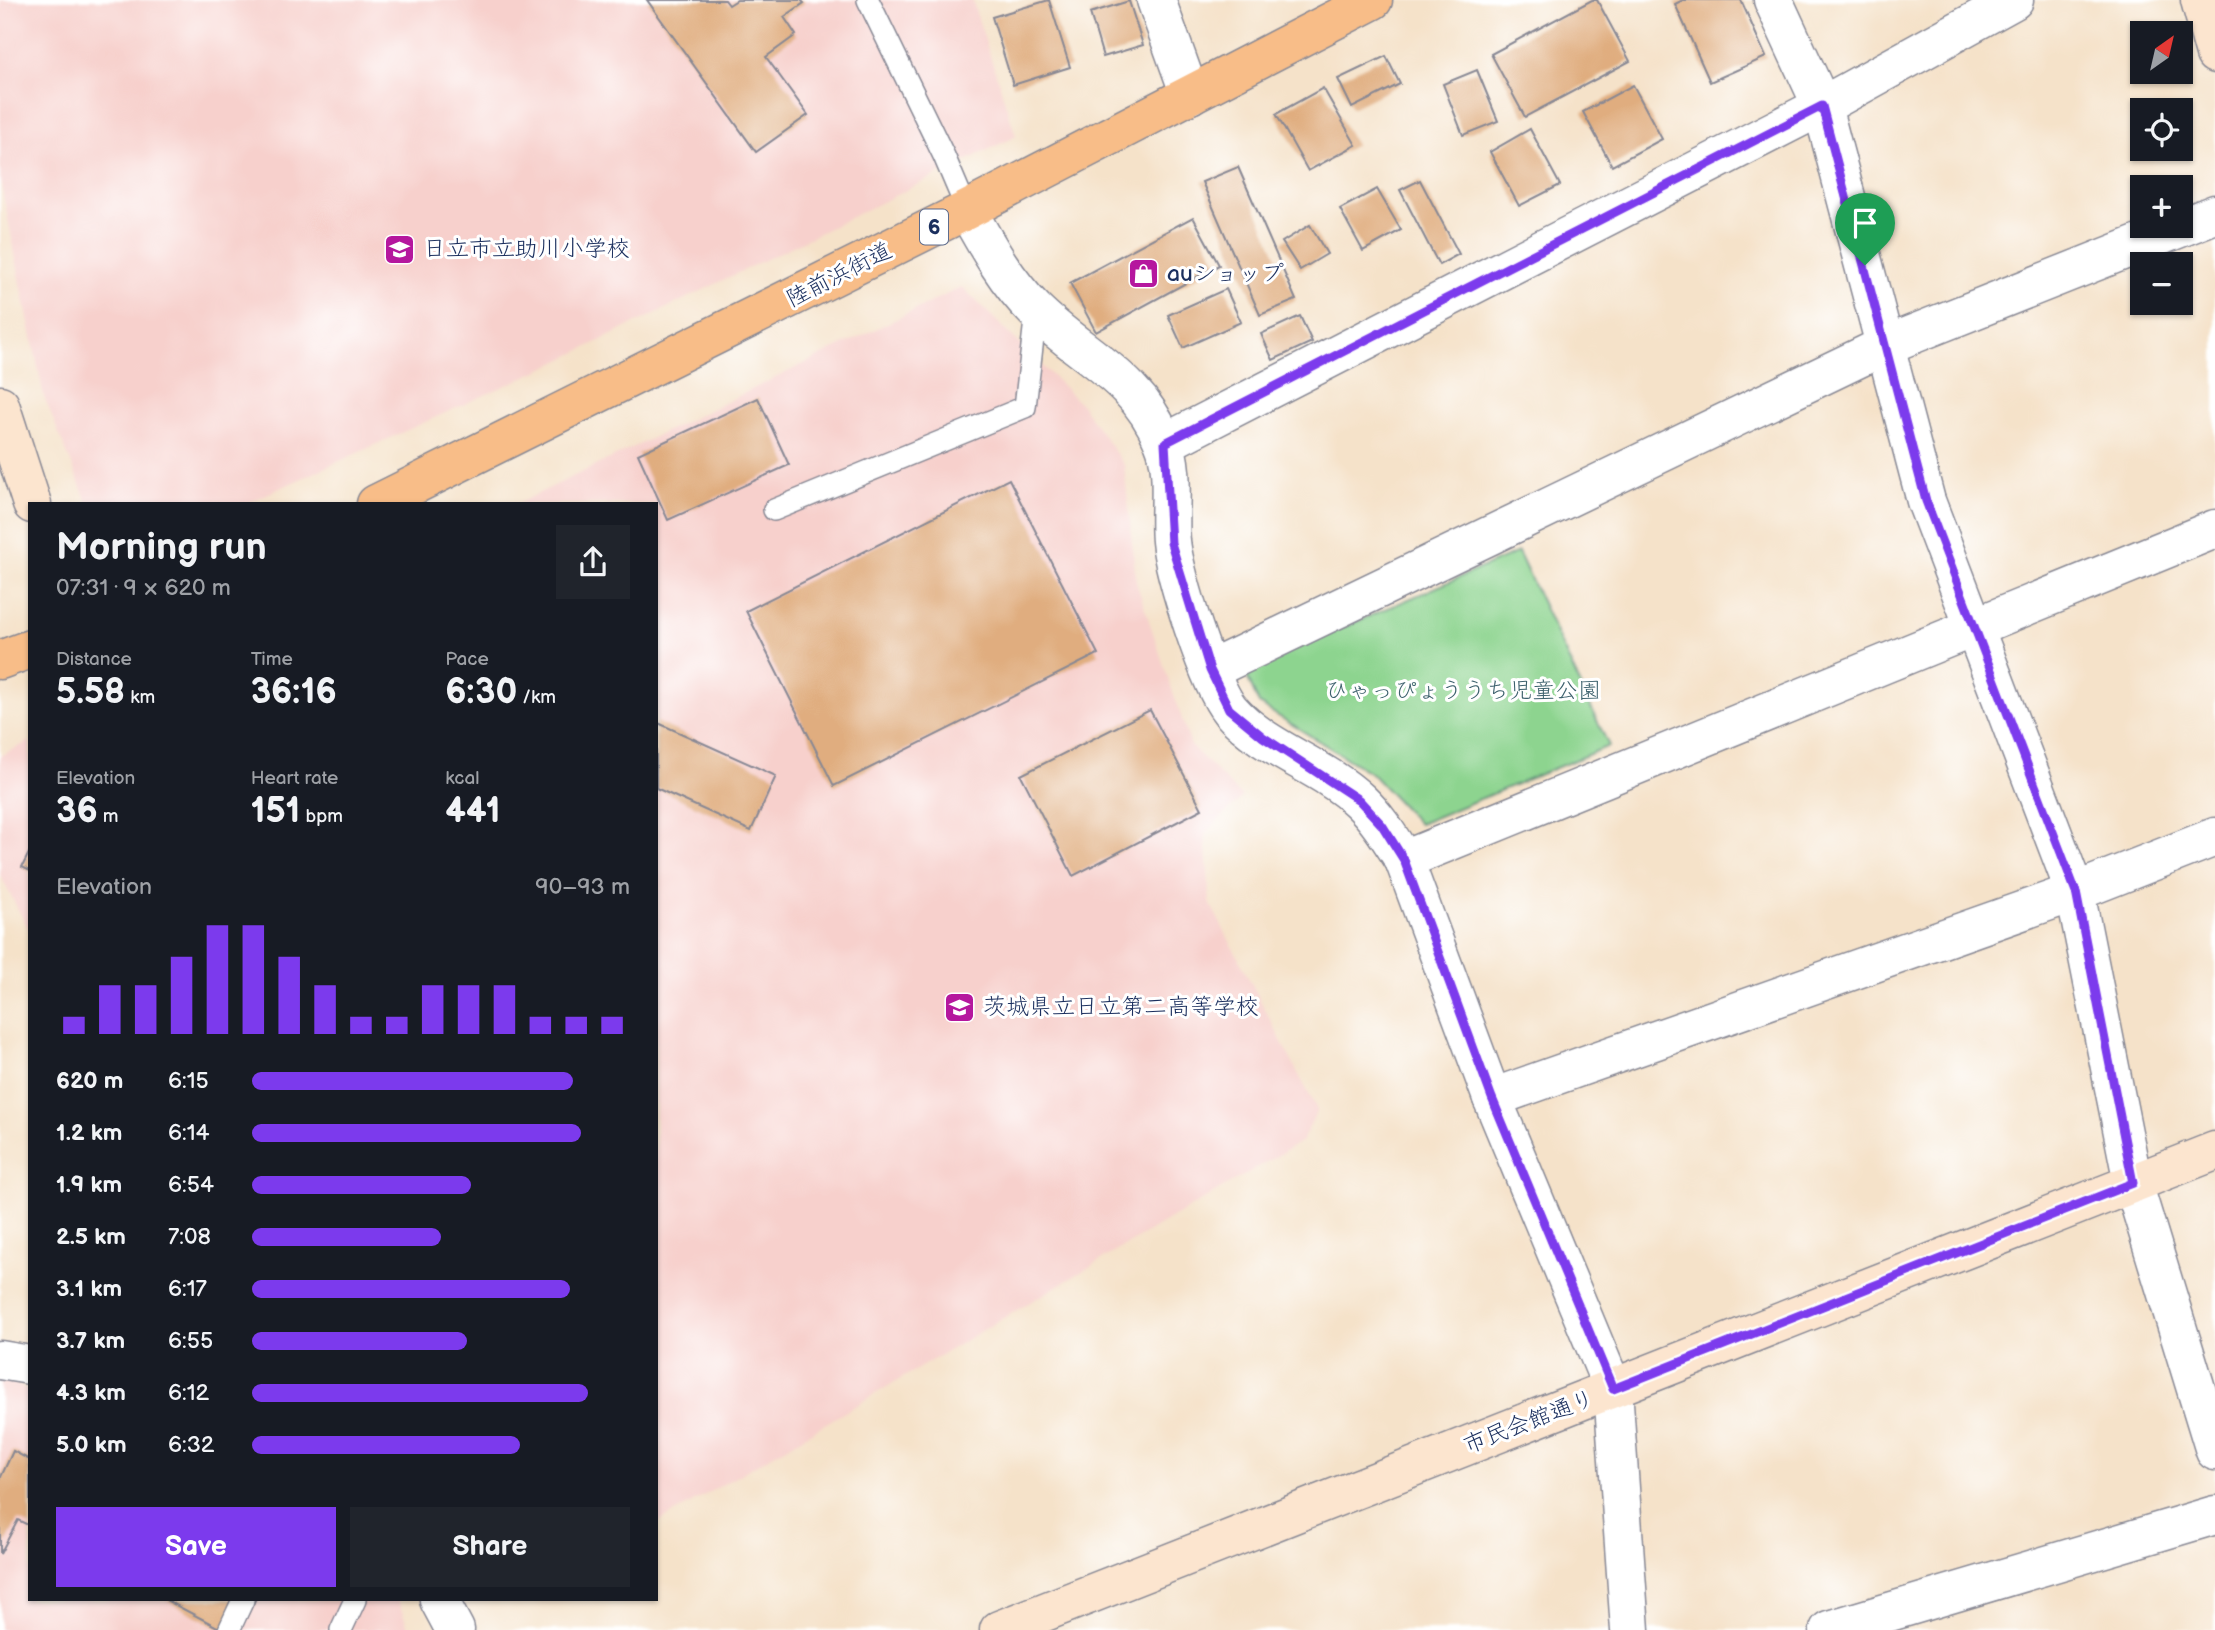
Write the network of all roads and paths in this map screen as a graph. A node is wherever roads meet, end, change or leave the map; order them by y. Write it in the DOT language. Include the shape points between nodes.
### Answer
graph roads {
  1 [pos="868,0"];
  2 [pos="1156,0"];
  3 [pos="1373,0"];
  4 [pos="1773,0"];
  5 [pos="2014,0"];
  6 [pos="2200,0"];
  7 [pos="2215,54"];
  8 [pos="1190,95"];
  9 [pos="1822,106"];
  10 [pos="967,210"];
  11 [pos="2215,214"];
  12 [pos="1036,312"];
  13 [pos="1886,345"];
  14 [pos="0,405"];
  15 [pos="1165,443"];
  16 [pos="31,502"];
  17 [pos="380,502"];
  18 [pos="774,510"];
  19 [pos="2215,529"];
  20 [pos="1975,628"];
  21 [pos="28,650"];
  22 [pos="0,660"];
  23 [pos="1210,670"];
  24 [pos="2215,837"];
  25 [pos="1404,860"];
  26 [pos="2076,892"];
  27 [pos="1492,1098"];
  28 [pos="2215,1151"];
  29 [pos="2133,1183"];
  30 [pos="0,1360"];
  31 [pos="28,1365"];
  32 [pos="1613,1389"];
  33 [pos="2215,1451"];
  34 [pos="2215,1515"];
  35 [pos="243,1601"];
  36 [pos="355,1601"];
  37 [pos="440,1601"];
  38 [pos="229,1630"];
  39 [pos="341,1630"];
  40 [pos="455,1630"];
  41 [pos="999,1630"];
  42 [pos="1630,1630"];
  43 [pos="1829,1630"];
  1 -- 10 [label="lane"];
  2 -- 8 [label="street"];
  3 -- 8 [label="highway, 陸前浜街道 / 6"];
  4 -- 9 [label="street"];
  5 -- 9 [label="street"];
  6 -- 7 [label="street"];
  8 -- 10 [label="highway, 陸前浜街道 / 6"];
  9 -- 13 [label="street"];
  9 -- 15 [label="street"];
  10 -- 12 [label="street" via="1003,274"];
  10 -- 17 [label="highway, 陸前浜街道 / 6"];
  11 -- 13 [label="street"];
  12 -- 15 [label="street" via="1124,381 1149,412"];
  12 -- 18 [label="lane" via="1025,407"];
  13 -- 20 [label="street" via="1926,501"];
  13 -- 23 [label="street"];
  14 -- 16 [label="street"];
  15 -- 23 [label="street" via="1171,543"];
  19 -- 20 [label="street"];
  20 -- 25 [label="street"];
  20 -- 26 [label="street"];
  21 -- 22 [label="highway"];
  23 -- 25 [label="street" via="1229,709 1359,800"];
  24 -- 26 [label="street"];
  25 -- 27 [label="street"];
  26 -- 27 [label="street"];
  26 -- 29 [label="street"];
  27 -- 32 [label="street"];
  28 -- 29 [label="street, 市民会館通り"];
  29 -- 32 [label="street, 市民会館通り"];
  29 -- 33 [label="street"];
  30 -- 31 [label="street"];
  32 -- 41 [label="street, 市民会館通り"];
  32 -- 42 [label="street"];
  34 -- 43 [label="street"];
  35 -- 38 [label="lane"];
  36 -- 39 [label="lane"];
  37 -- 40 [label="street"];
}
